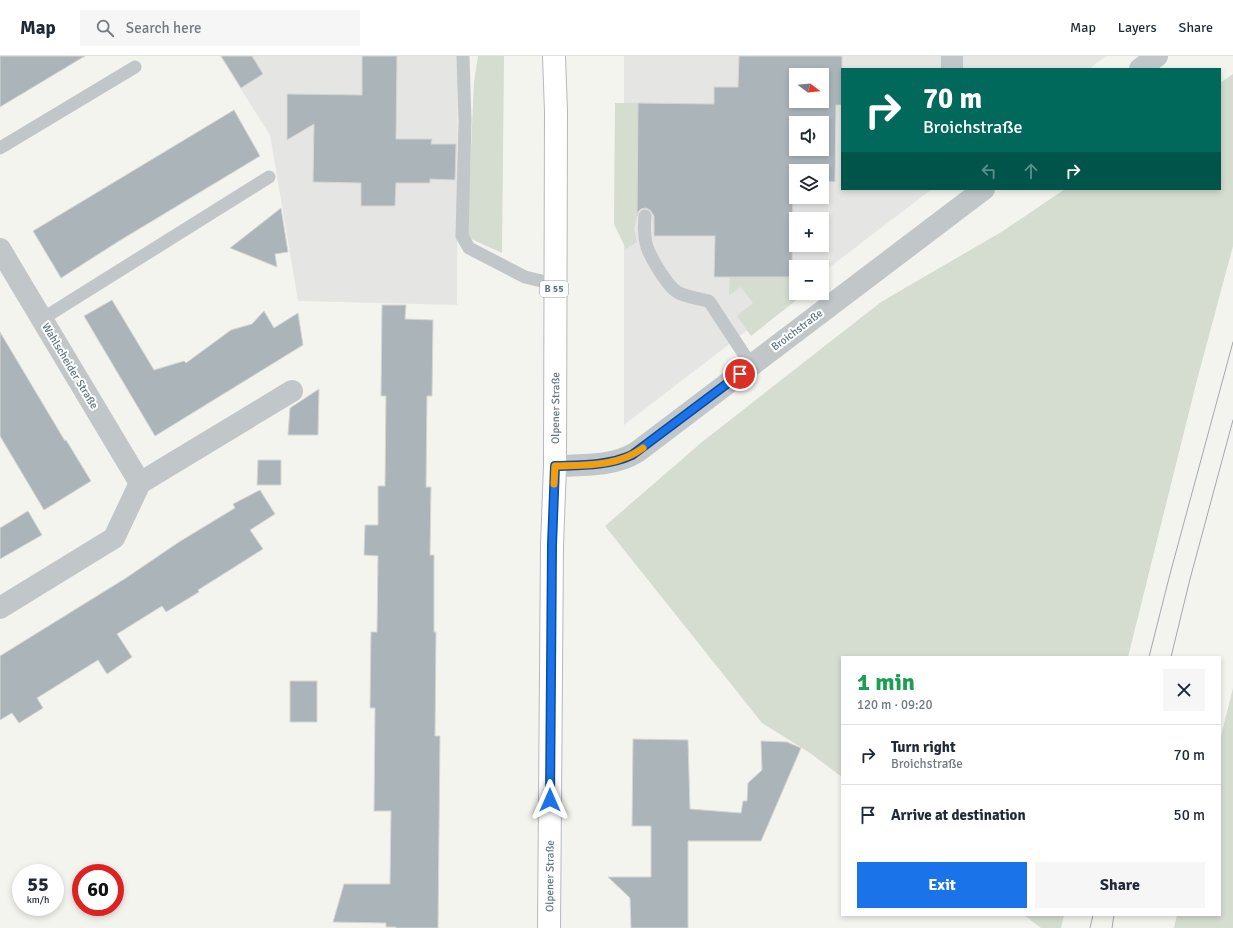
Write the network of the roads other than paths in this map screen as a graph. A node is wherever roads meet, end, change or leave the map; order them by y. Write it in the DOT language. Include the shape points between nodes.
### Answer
graph roads {
  1 [pos="463,56"];
  2 [pos="554,56"];
  3 [pos="952,56"];
  4 [pos="1157,56"];
  5 [pos="136,67"];
  6 [pos="952,68"];
  7 [pos="1141,68"];
  8 [pos="0,148"];
  9 [pos="269,177"];
  10 [pos="972,193"];
  11 [pos="645,216"];
  12 [pos="0,249"];
  13 [pos="554,284"];
  14 [pos="42,319"];
  15 [pos="751,365"];
  16 [pos="292,391"];
  17 [pos="555,466"];
  18 [pos="140,483"];
  19 [pos="0,608"];
  20 [pos="549,928"];
  1 -- 13 [label="lane" via="465,121 462,236 470,248 497,263 525,277"];
  2 -- 13 [label="main road, Olpener Straße / B 55"];
  3 -- 6 [label="street"];
  4 -- 7 [label="street"];
  5 -- 8 [label="lane"];
  9 -- 14 [label="lane"];
  10 -- 15 [label="street, Broichstraße"];
  11 -- 15 [label="lane" via="644,231 648,248 669,284 679,293 709,301"];
  12 -- 14 [label="street, Wahlscheider Straße"];
  13 -- 17 [label="main road, Olpener Straße / B 55"];
  14 -- 18 [label="street, Wahlscheider Straße"];
  15 -- 17 [label="street, Broichstraße" via="632,455 612,462"];
  16 -- 18 [label="street"];
  17 -- 20 [label="main road, Olpener Straße / B 55"];
  18 -- 19 [label="street" via="114,538"];
}
